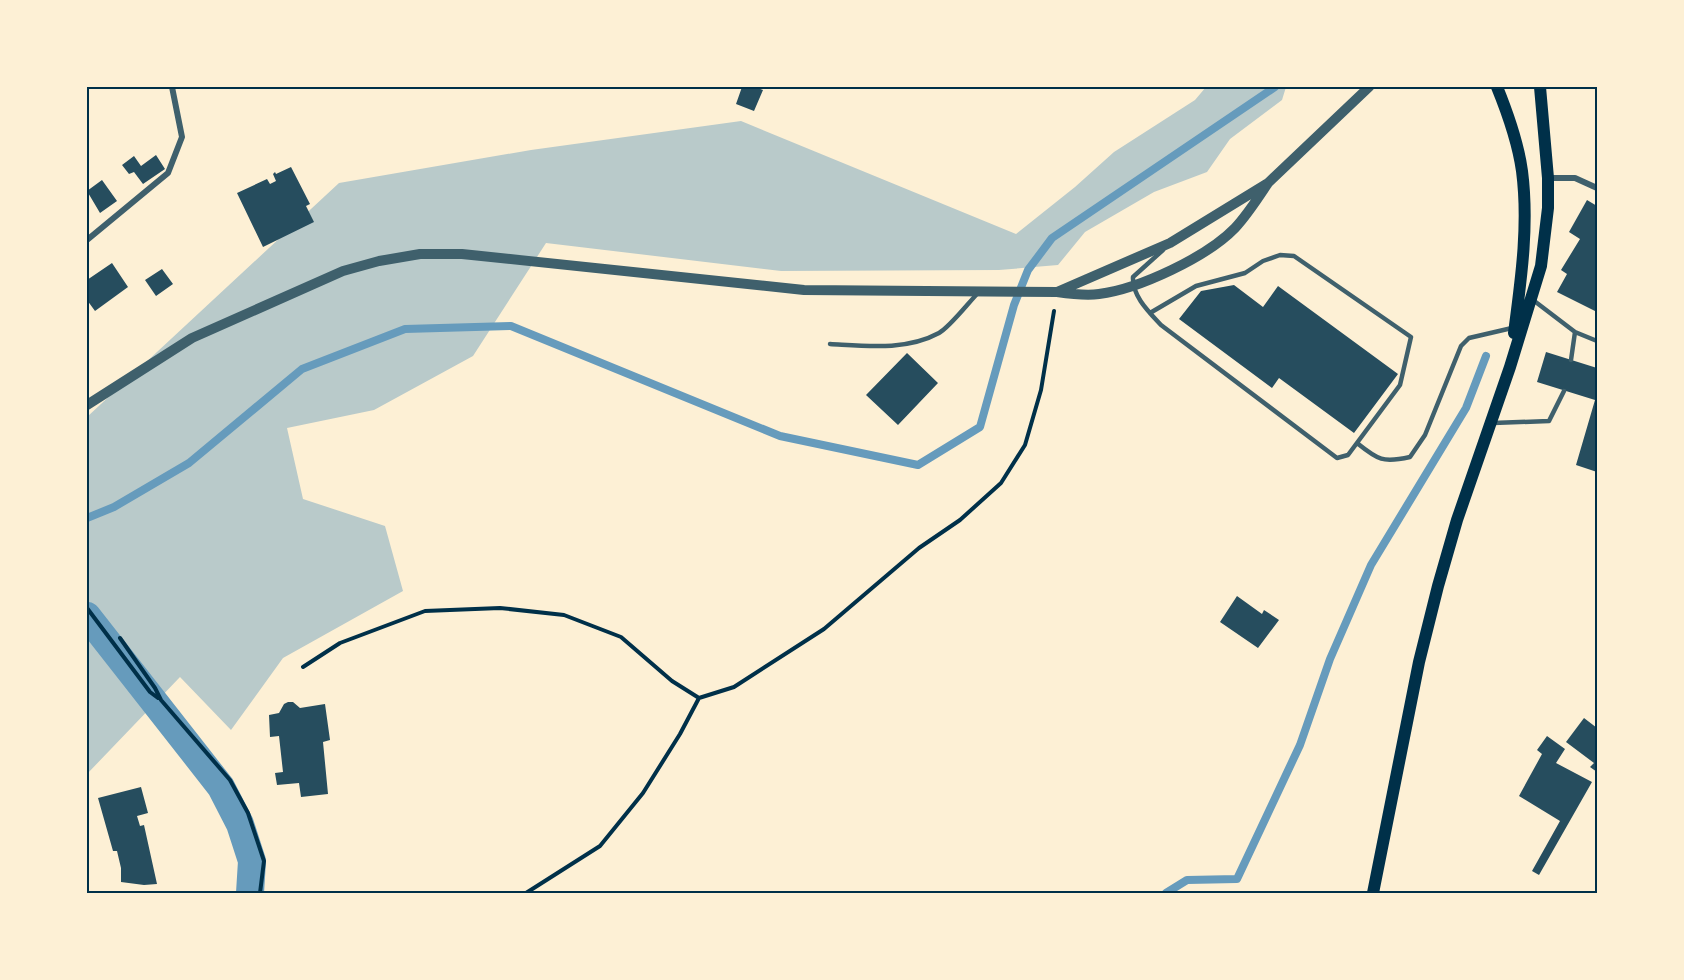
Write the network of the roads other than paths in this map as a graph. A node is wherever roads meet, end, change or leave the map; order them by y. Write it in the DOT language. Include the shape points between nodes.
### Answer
graph roads {
  1 [pos="172,87"];
  2 [pos="1497,87"];
  3 [pos="1540,87"];
  4 [pos="1366,88"];
  5 [pos="1548,178"];
  6 [pos="1268,183"];
  7 [pos="1597,188"];
  8 [pos="87,240"];
  9 [pos="1170,243"];
  10 [pos="1133,285"];
  11 [pos="978,292"];
  12 [pos="1057,292"];
  13 [pos="1531,298"];
  14 [pos="1150,313"];
  15 [pos="1515,327"];
  16 [pos="1575,332"];
  17 [pos="1597,341"];
  18 [pos="830,344"];
  19 [pos="1571,360"];
  20 [pos="1510,367"];
  21 [pos="1564,391"];
  22 [pos="87,405"];
  23 [pos="1490,423"];
  24 [pos="1357,443"];
  25 [pos="1372,893"];
  1 -- 8 [label="street" via="182,137 168,173"];
  2 -- 15 [label="main road" via="1511,121 1522,171 1522,265"];
  3 -- 5 [label="main road"];
  4 -- 6 [label="street"];
  5 -- 7 [label="street" via="1575,178"];
  5 -- 13 [label="main road" via="1541,266"];
  6 -- 9 [label="street"];
  6 -- 10 [label="street" via="1235,228 1215,244 1188,261"];
  9 -- 10 [label="lane" via="1133,277"];
  9 -- 12 [label="street"];
  10 -- 12 [label="street" via="1100,294"];
  10 -- 14 [label="lane"];
  11 -- 12 [label="street"];
  11 -- 18 [label="lane" via="941,332 908,344"];
  11 -- 22 [label="street" via="804,290 462,254 420,254 343,271 218,326 192,338"];
  13 -- 16 [label="lane"];
  13 -- 20 [label="main road"];
  14 -- 24 [label="lane" via="1337,458 1348,455"];
  14 -- 24 [label="lane" via="1196,286 1245,273 1280,255 1294,256 1411,337 1400,385"];
  15 -- 20 [label="main road"];
  15 -- 24 [label="lane" via="1469,338 1461,346 1425,435 1410,457 1390,461 1373,456"];
  16 -- 17 [label="lane"];
  16 -- 19 [label="lane"];
  20 -- 23 [label="main road"];
  21 -- 23 [label="lane" via="1549,421"];
  23 -- 25 [label="main road" via="1438,586"];
}
